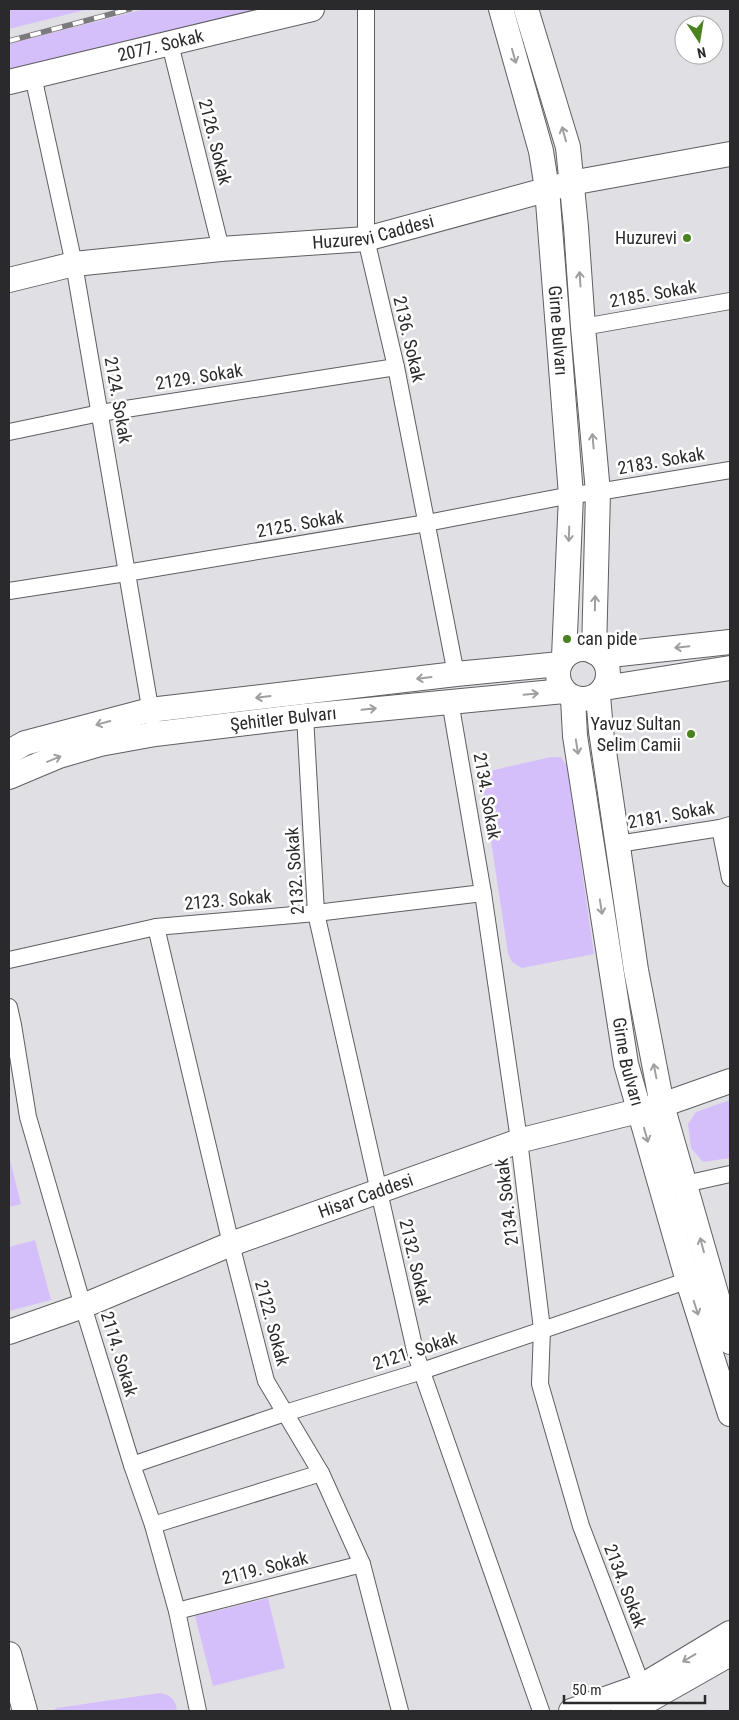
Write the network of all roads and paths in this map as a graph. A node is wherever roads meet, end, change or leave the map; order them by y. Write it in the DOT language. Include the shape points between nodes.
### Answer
graph roads {
  1 [pos="312,9"];
  2 [pos="366,9"];
  3 [pos="501,9"];
  4 [pos="526,9"];
  5 [pos="170,44"];
  6 [pos="33,76"];
  7 [pos="9,82"];
  8 [pos="730,154"];
  9 [pos="571,182"];
  10 [pos="547,189"];
  11 [pos="366,239"];
  12 [pos="221,249"];
  13 [pos="74,264"];
  14 [pos="9,280"];
  15 [pos="730,301"];
  16 [pos="583,327"];
  17 [pos="396,367"];
  18 [pos="100,413"];
  19 [pos="9,432"];
  20 [pos="730,470"];
  21 [pos="598,492"];
  22 [pos="571,495"];
  23 [pos="427,523"];
  24 [pos="126,573"];
  25 [pos="9,591"];
  26 [pos="730,642"];
  27 [pos="597,654"];
  28 [pos="562,661"];
  29 [pos="730,668"];
  30 [pos="456,674"];
  31 [pos="601,691"];
  32 [pos="568,695"];
  33 [pos="450,701"];
  34 [pos="150,710"];
  35 [pos="305,716"];
  36 [pos="154,734"];
  37 [pos="9,752"];
  38 [pos="9,777"];
  39 [pos="725,826"];
  40 [pos="618,844"];
  41 [pos="730,878"];
  42 [pos="483,893"];
  43 [pos="316,913"];
  44 [pos="156,927"];
  45 [pos="9,960"];
  46 [pos="9,1007"];
  47 [pos="730,1081"];
  48 [pos="662,1105"];
  49 [pos="639,1110"];
  50 [pos="520,1140"];
  51 [pos="730,1174"];
  52 [pos="685,1184"];
  53 [pos="379,1191"];
  54 [pos="230,1244"];
  55 [pos="699,1277"];
  56 [pos="83,1306"];
  57 [pos="726,1313"];
  58 [pos="542,1330"];
  59 [pos="9,1332"];
  60 [pos="730,1342"];
  61 [pos="421,1371"];
  62 [pos="285,1413"];
  63 [pos="730,1414"];
  64 [pos="132,1465"];
  65 [pos="321,1473"];
  66 [pos="153,1525"];
  67 [pos="362,1564"];
  68 [pos="177,1611"];
  69 [pos="730,1633"];
  70 [pos="9,1654"];
  71 [pos="730,1654"];
  72 [pos="730,1666"];
  73 [pos="707,1667"];
  74 [pos="642,1686"];
  75 [pos="25,1711"];
  76 [pos="198,1711"];
  77 [pos="400,1711"];
  78 [pos="541,1711"];
  79 [pos="571,1711"];
  80 [pos="623,1711"];
  1 -- 5 [label="main road, 2077. Sokak"];
  2 -- 11 [label="street, 2136. Sokak"];
  3 -- 10 [label="main road, Girne Bulvarı, one-way" via="541,151"];
  9 -- 4 [label="main road, Girne Bulvarı, one-way" via="568,147"];
  5 -- 6 [label="main road, 2077. Sokak"];
  5 -- 12 [label="street, 2126. Sokak"];
  6 -- 7 [label="main road, 2077. Sokak"];
  6 -- 13 [label="street, 2124. Sokak"];
  8 -- 9 [label="main road, Huzurevi Caddesi"];
  9 -- 10 [label="main road, Huzurevi Caddesi"];
  16 -- 9 [label="main road, Girne Bulvarı, one-way"];
  10 -- 11 [label="main road, Huzurevi Caddesi"];
  10 -- 22 [label="main road, Girne Bulvarı"];
  11 -- 12 [label="main road, Huzurevi Caddesi"];
  11 -- 17 [label="street, 2136. Sokak"];
  12 -- 13 [label="main road, Huzurevi Caddesi"];
  13 -- 14 [label="main road, Huzurevi Caddesi"];
  13 -- 18 [label="street, 2124. Sokak"];
  15 -- 16 [label="street, 2185. Sokak"];
  21 -- 16 [label="main road, Girne Bulvarı, one-way"];
  17 -- 18 [label="street, 2129. Sokak"];
  17 -- 23 [label="street, 2136. Sokak"];
  18 -- 19 [label="street, 2129. Sokak"];
  18 -- 24 [label="street, 2124. Sokak"];
  20 -- 21 [label="street, 2183. Sokak"];
  21 -- 22 [label="street, 2125. Sokak"];
  27 -- 21 [label="main road, Girne Bulvarı, one-way"];
  22 -- 23 [label="street, 2125. Sokak"];
  22 -- 28 [label="main road, Girne Bulvarı, one-way"];
  23 -- 24 [label="street, 2125. Sokak"];
  23 -- 30 [label="street, 2136. Sokak"];
  24 -- 25 [label="street, 2125. Sokak"];
  24 -- 34 [label="street, 2124. Sokak"];
  26 -- 27 [label="main road, Şehitler Bulvarı, one-way"];
  27 -- 28 [label="main road, Şehitler Bulvarı" via="586,649 578,650"];
  27 -- 31 [label="main road" via="608,672"];
  28 -- 30 [label="main road, Şehitler Bulvarı"];
  28 -- 32 [label="main road" via="557,672 558,680"];
  29 -- 31 [label="main road, Şehitler Bulvarı"];
  30 -- 34 [label="main road, Şehitler Bulvarı, one-way"];
  31 -- 32 [label="main road, Şehitler Bulvarı" via="582,700"];
  31 -- 40 [label="main road, Girne Bulvarı" via="601,731"];
  33 -- 32 [label="main road, Şehitler Bulvarı, one-way"];
  32 -- 49 [label="main road, Girne Bulvarı, one-way" via="626,1064"];
  35 -- 33 [label="main road, Şehitler Bulvarı, one-way"];
  33 -- 42 [label="street, 2134. Sokak"];
  34 -- 36 [label="street, 2124. Sokak"];
  34 -- 37 [label="main road, Şehitler Bulvarı, one-way" via="25,743"];
  35 -- 36 [label="main road, Şehitler Bulvarı"];
  35 -- 43 [label="street, 2132. Sokak"];
  38 -- 36 [label="main road, Şehitler Bulvarı, one-way" via="59,756"];
  39 -- 40 [label="street, 2181. Sokak"];
  39 -- 41 [label="street"];
  48 -- 40 [label="main road, Girne Bulvarı, one-way" via="636,970"];
  42 -- 43 [label="street, 2123. Sokak"];
  42 -- 50 [label="street, 2134. Sokak"];
  43 -- 44 [label="street, 2123. Sokak"];
  43 -- 53 [label="street, 2132. Sokak"];
  44 -- 45 [label="street, 2123. Sokak"];
  44 -- 54 [label="street, 2122. Sokak"];
  46 -- 56 [label="street, 2114. Sokak" via="28,1116"];
  47 -- 48 [label="main road, Hisar Caddesi"];
  48 -- 49 [label="main road, Hisar Caddesi"];
  48 -- 52 [label="main road, Girne Bulvarı"];
  49 -- 50 [label="main road, Hisar Caddesi"];
  49 -- 55 [label="main road, Girne Bulvarı, one-way"];
  50 -- 53 [label="main road, Hisar Caddesi"];
  50 -- 58 [label="street, 2134. Sokak"];
  51 -- 52 [label="street"];
  55 -- 52 [label="main road, Girne Bulvarı, one-way"];
  53 -- 54 [label="main road, Hisar Caddesi"];
  53 -- 61 [label="street, 2132. Sokak"];
  54 -- 56 [label="main road, Hisar Caddesi"];
  54 -- 62 [label="street, 2122. Sokak" via="266,1381"];
  55 -- 57 [label="main road, Girne Bulvarı"];
  55 -- 58 [label="street, 2121. Sokak"];
  55 -- 63 [label="main road, Girne Bulvarı, one-way"];
  56 -- 59 [label="main road, Hisar Caddesi"];
  56 -- 64 [label="street, 2114. Sokak"];
  57 -- 60 [label="main road, Girne Bulvarı"];
  58 -- 61 [label="street, 2121. Sokak"];
  58 -- 74 [label="street, 2134. Sokak" via="540,1384 581,1526"];
  61 -- 62 [label="street, 2121. Sokak"];
  61 -- 78 [label="street, 2132. Sokak"];
  62 -- 64 [label="street, 2121. Sokak"];
  62 -- 65 [label="street, 2122. Sokak"];
  64 -- 66 [label="street, 2114. Sokak"];
  65 -- 66 [label="street"];
  65 -- 67 [label="street, 2122. Sokak"];
  66 -- 68 [label="street, 2114. Sokak"];
  67 -- 68 [label="street, 2119. Sokak"];
  67 -- 77 [label="street, 2122. Sokak"];
  68 -- 76 [label="street, 2114. Sokak"];
  69 -- 74 [label="main road, one-way"];
  70 -- 75 [label="main road"];
  71 -- 73 [label="main road"];
  72 -- 73 [label="main road"];
  73 -- 80 [label="main road"];
  74 -- 79 [label="main road"];
}
